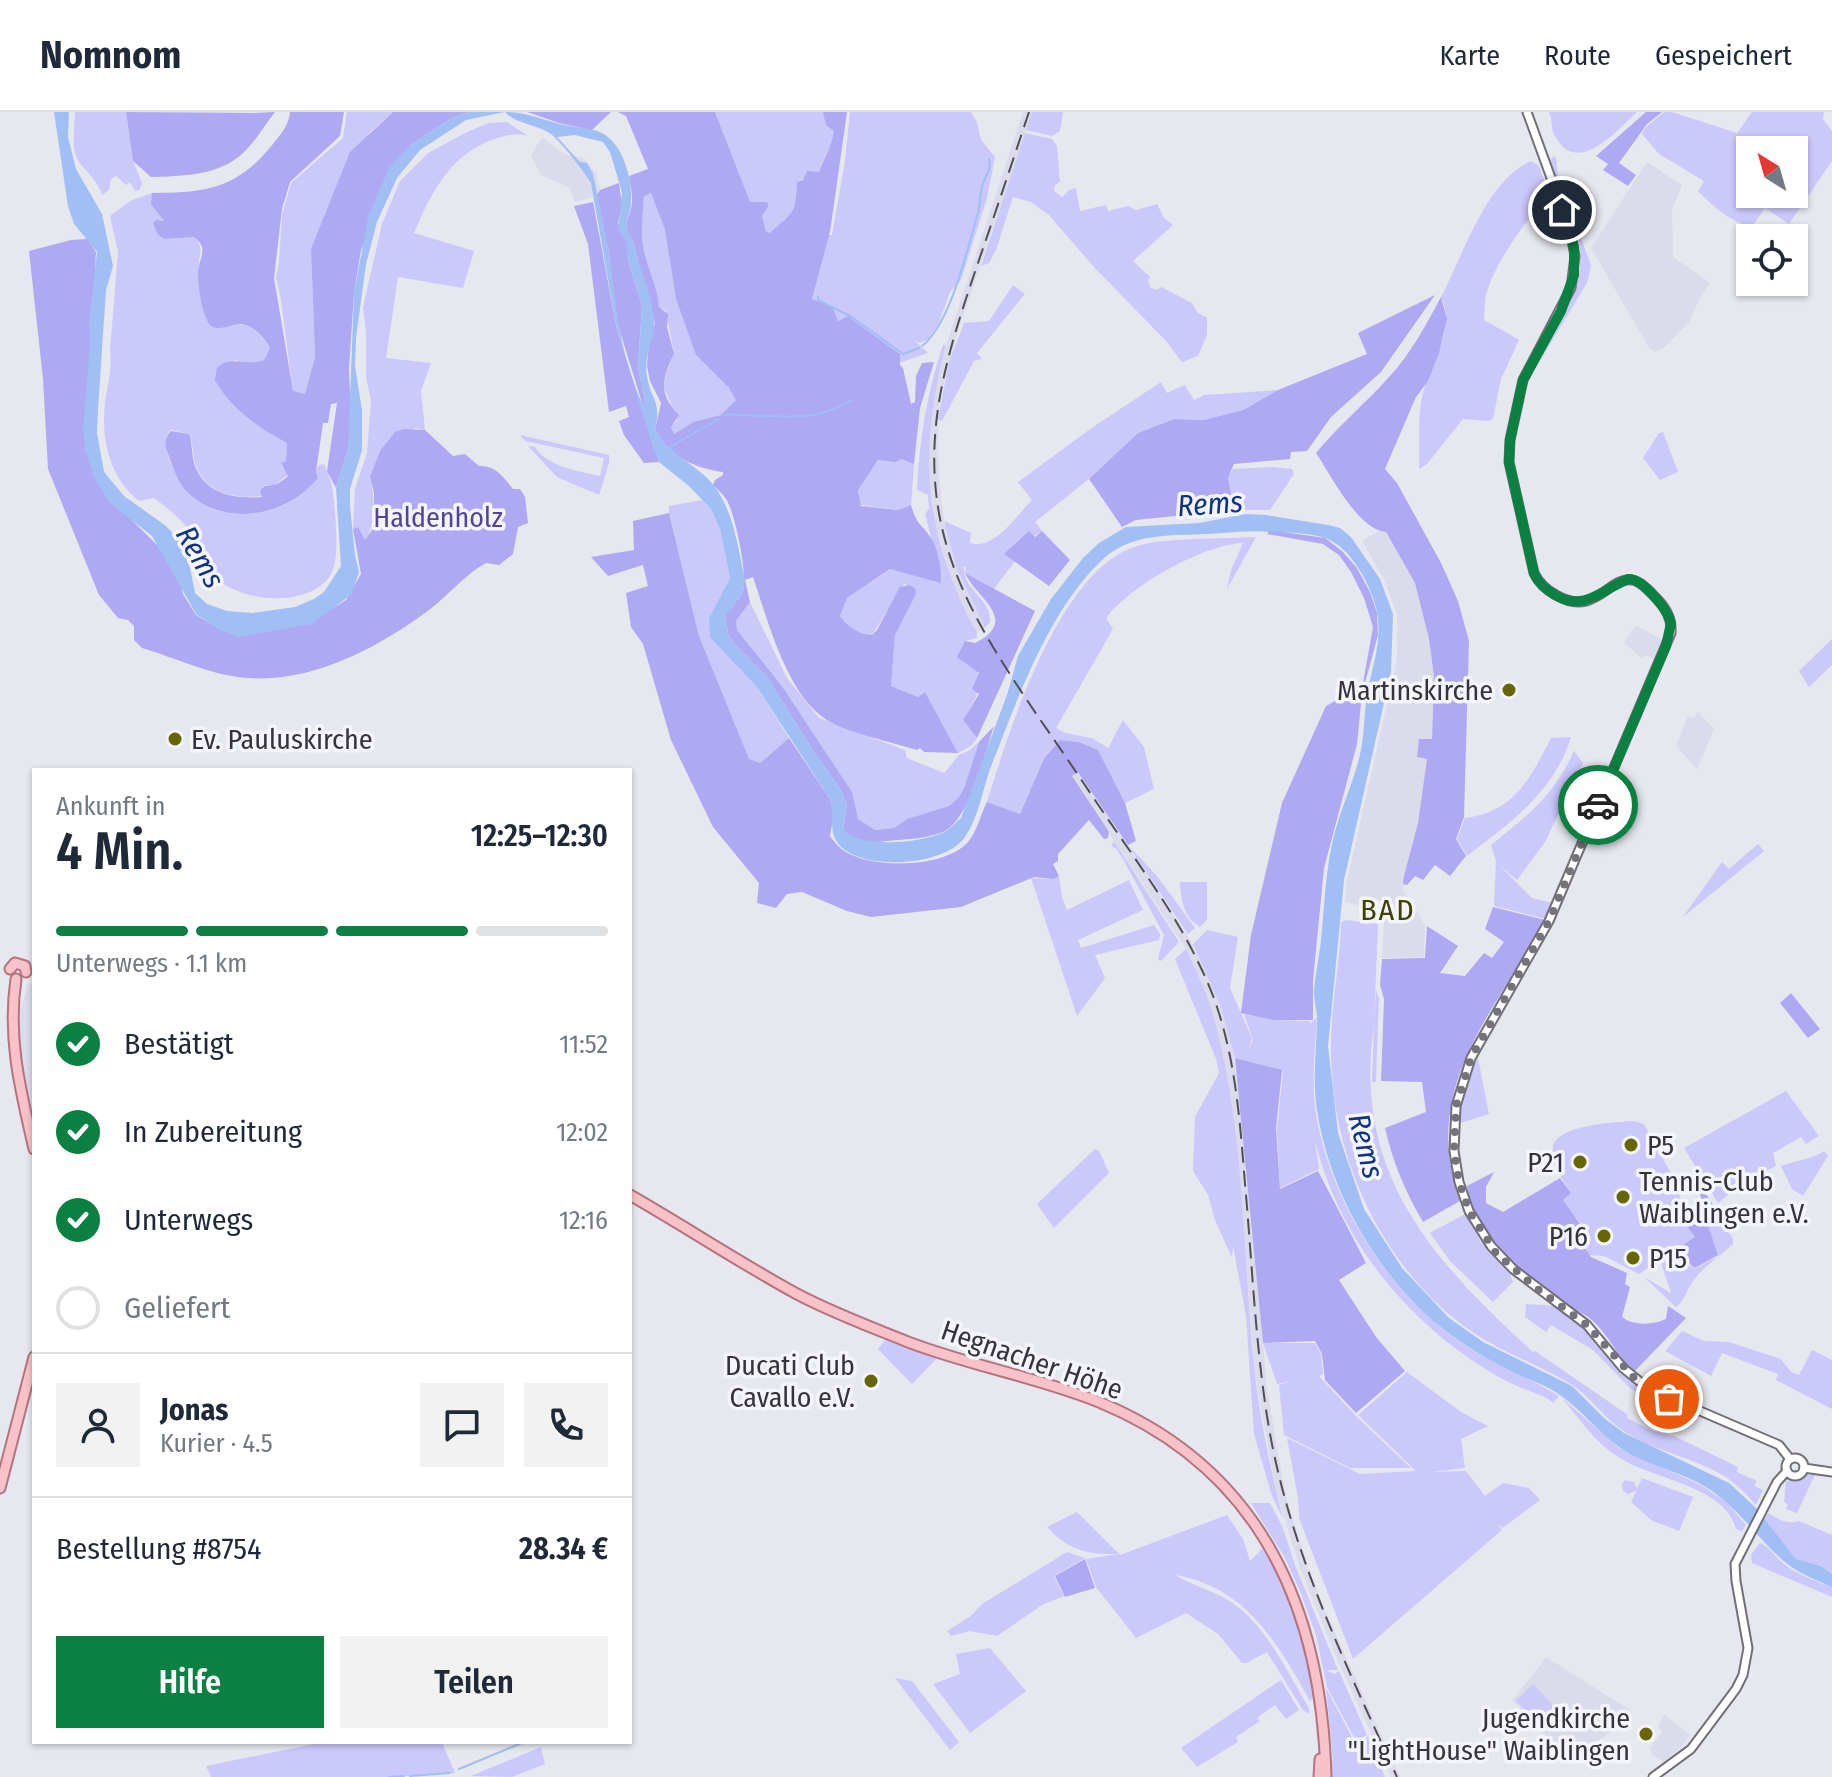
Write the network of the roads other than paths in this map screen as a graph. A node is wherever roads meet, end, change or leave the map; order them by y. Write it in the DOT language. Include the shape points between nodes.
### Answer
graph roads {
  1 [pos="1527,112"];
  2 [pos="5,967"];
  3 [pos="30,974"];
  4 [pos="16,979"];
  5 [pos="32,1140"];
  6 [pos="632,1196"];
  7 [pos="32,1365"];
  8 [pos="1790,1459"];
  9 [pos="1804,1468"];
  10 [pos="1787,1471"];
  11 [pos="1832,1472"];
  12 [pos="0,1488"];
  13 [pos="1322,1720"];
  14 [pos="1319,1777"];
  15 [pos="1326,1777"];
  16 [pos="1653,1777"];
  1 -- 8 [label="street" via="1570,230 1575,266 1566,298 1523,380 1510,440 1510,472 1534,573 1554,594 1575,602 1635,581 1661,603 1671,627 1549,921 1471,1058 1454,1120 1459,1182 1496,1253 1587,1325 1636,1380 1665,1398 1779,1445"];
  2 -- 3 [label="main road" via="20,963"];
  2 -- 4 [label="main road"];
  3 -- 4 [label="main road"];
  4 -- 5 [label="main road" via="14,1056"];
  6 -- 13 [label="main road, Hegnacher Höhe" via="838,1313 912,1344 1099,1402 1183,1451 1246,1512 1287,1579 1314,1657"];
  7 -- 12 [label="main road"];
  8 -- 9 [label="street" via="1799,1459"];
  8 -- 10 [label="street"];
  9 -- 10 [label="street" via="1797,1476"];
  9 -- 11 [label="street"];
  10 -- 16 [label="street" via="1735,1564 1748,1648 1744,1673 1691,1749"];
  13 -- 14 [label="main road, Hegnacher Höhe"];
  13 -- 15 [label="main road, Hegnacher Höhe"];
}
